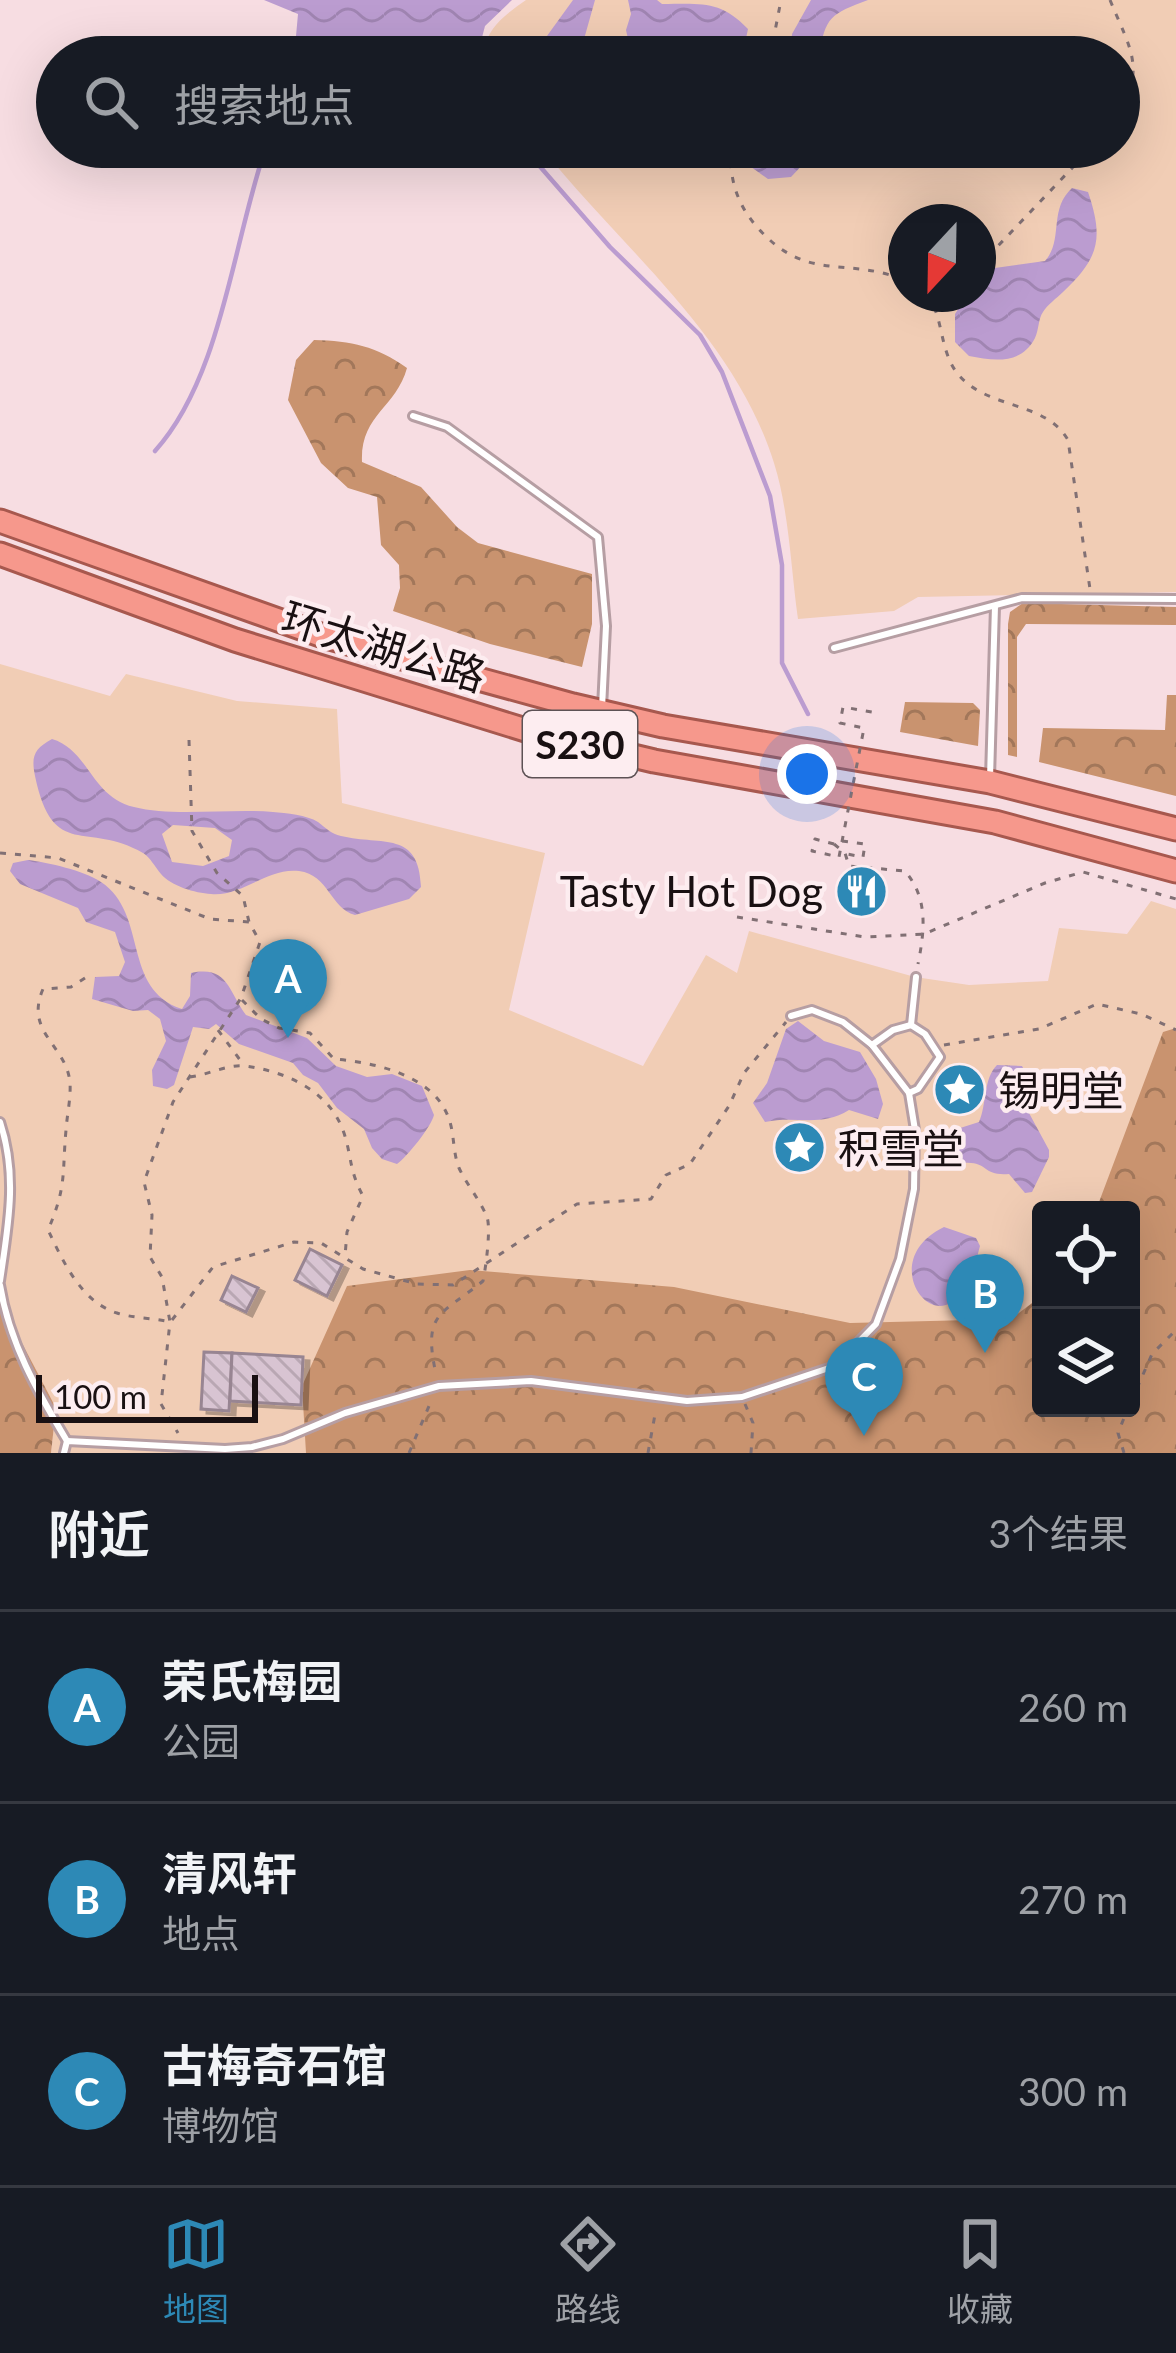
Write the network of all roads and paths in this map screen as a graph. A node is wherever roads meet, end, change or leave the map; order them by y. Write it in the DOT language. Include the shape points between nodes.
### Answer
graph roads {
  1 [pos="781,0"];
  2 [pos="1110,0"];
  3 [pos="774,36"];
  4 [pos="1125,36"];
  5 [pos="729,168"];
  6 [pos="1072,168"];
  7 [pos="996,248"];
  8 [pos="888,278"];
  9 [pos="939,312"];
  10 [pos="413,416"];
  11 [pos="0,521"];
  12 [pos="0,554"];
  13 [pos="1176,598"];
  14 [pos="1091,599"];
  15 [pos="995,606"];
  16 [pos="834,648"];
  17 [pos="601,711"];
  18 [pos="872,712"];
  19 [pos="189,740"];
  20 [pos="990,782"];
  21 [pos="1176,830"];
  22 [pos="842,841"];
  23 [pos="0,853"];
  24 [pos="845,854"];
  25 [pos="1176,871"];
  26 [pos="1176,899"];
  27 [pos="737,917"];
  28 [pos="249,922"];
  29 [pos="924,934"];
  30 [pos="916,977"];
  31 [pos="85,978"];
  32 [pos="241,998"];
  33 [pos="790,1016"];
  34 [pos="911,1025"];
  35 [pos="218,1030"];
  36 [pos="1176,1030"];
  37 [pos="872,1045"];
  38 [pos="937,1047"];
  39 [pos="244,1066"];
  40 [pos="190,1077"];
  41 [pos="909,1093"];
  42 [pos="0,1121"];
  43 [pos="345,1258"];
  44 [pos="486,1264"];
  45 [pos="0,1283"];
  46 [pos="170,1322"];
  47 [pos="1176,1330"];
  48 [pos="1140,1382"];
  49 [pos="439,1386"];
  50 [pos="661,1397"];
  51 [pos="742,1397"];
  52 [pos="1125,1417"];
  53 [pos="67,1441"];
  54 [pos="186,1448"];
  55 [pos="225,1451"];
  56 [pos="64,1453"];
  57 [pos="409,1453"];
  58 [pos="648,1453"];
  59 [pos="751,1453"];
  60 [pos="1124,1453"];
  1 -- 3 [label="path"];
  2 -- 4 [label="path"];
  5 -- 8 [label="path" via="749,218 778,250"];
  6 -- 7 [label="path"];
  9 -- 14 [label="path" via="956,371 976,390 1059,424 1068,440"];
  10 -- 17 [label="lane" via="447,428 598,537 606,626"];
  11 -- 17 [label="highway, 环太湖公路 / S230" via="326,637"];
  12 -- 25 [label="highway, 环太湖公路 / S230" via="235,640 532,732 995,822"];
  13 -- 14 [label="lane"];
  14 -- 15 [label="lane" via="1022,598"];
  15 -- 16 [label="lane"];
  15 -- 20 [label="lane"];
  17 -- 20 [label="highway, 环太湖公路 / S230"];
  18 -- 22 [label="path, bridge" via="843,707 840,723 864,728"];
  19 -- 28 [label="path" via="192,831 243,896"];
  20 -- 21 [label="highway, 环太湖公路 / S230"];
  22 -- 24 [label="path" via="866,844 863,856"];
  22 -- 24 [label="path, bridge" via="839,857 812,851 814,839 834,844"];
  23 -- 28 [label="path" via="58,858 210,919"];
  24 -- 29 [label="path" via="849,866 905,871 920,889"];
  26 -- 29 [label="path" via="1083,872"];
  27 -- 29 [label="path" via="865,937"];
  28 -- 32 [label="path" via="260,942"];
  29 -- 30 [label="path"];
  30 -- 34 [label="lane"];
  31 -- 46 [label="path" via="43,989 38,1000 40,1026 70,1082 65,1177 48,1230 88,1294 114,1313"];
  32 -- 35 [label="path"];
  32 -- 44 [label="path" via="261,1019 310,1033 334,1059 369,1062 416,1081 446,1108 454,1156 490,1231"];
  33 -- 37 [label="lane" via="812,1010"];
  33 -- 44 [label="path" via="744,1073 690,1164 666,1175 651,1199 577,1204"];
  34 -- 37 [label="lane"];
  34 -- 38 [label="lane"];
  35 -- 39 [label="path"];
  35 -- 40 [label="path"];
  36 -- 38 [label="path" via="1097,1004 1040,1029"];
  37 -- 41 [label="lane"];
  38 -- 41 [label="lane" via="940,1058"];
  39 -- 40 [label="path"];
  39 -- 43 [label="path" via="300,1081 338,1120 363,1196"];
  40 -- 46 [label="path" via="145,1182 151,1257"];
  41 -- 51 [label="lane" via="914,1189 876,1324 835,1366"];
  42 -- 45 [label="lane" via="11,1207"];
  43 -- 44 [label="path" via="417,1284 453,1285"];
  43 -- 46 [label="path" via="321,1243 294,1242 213,1267"];
  44 -- 49 [label="path" via="483,1281 435,1318 430,1349"];
  45 -- 53 [label="lane" via="6,1322"];
  46 -- 54 [label="path" via="160,1403"];
  47 -- 48 [label="path" via="1152,1354"];
  49 -- 50 [label="lane" via="531,1381"];
  49 -- 55 [label="lane"];
  49 -- 57 [label="path"];
  50 -- 51 [label="lane"];
  50 -- 58 [label="path"];
  51 -- 59 [label="path" via="753,1423"];
  52 -- 60 [label="path" via="1118,1433"];
  53 -- 54 [label="lane"];
  53 -- 56 [label="lane"];
  54 -- 55 [label="lane"];
}
